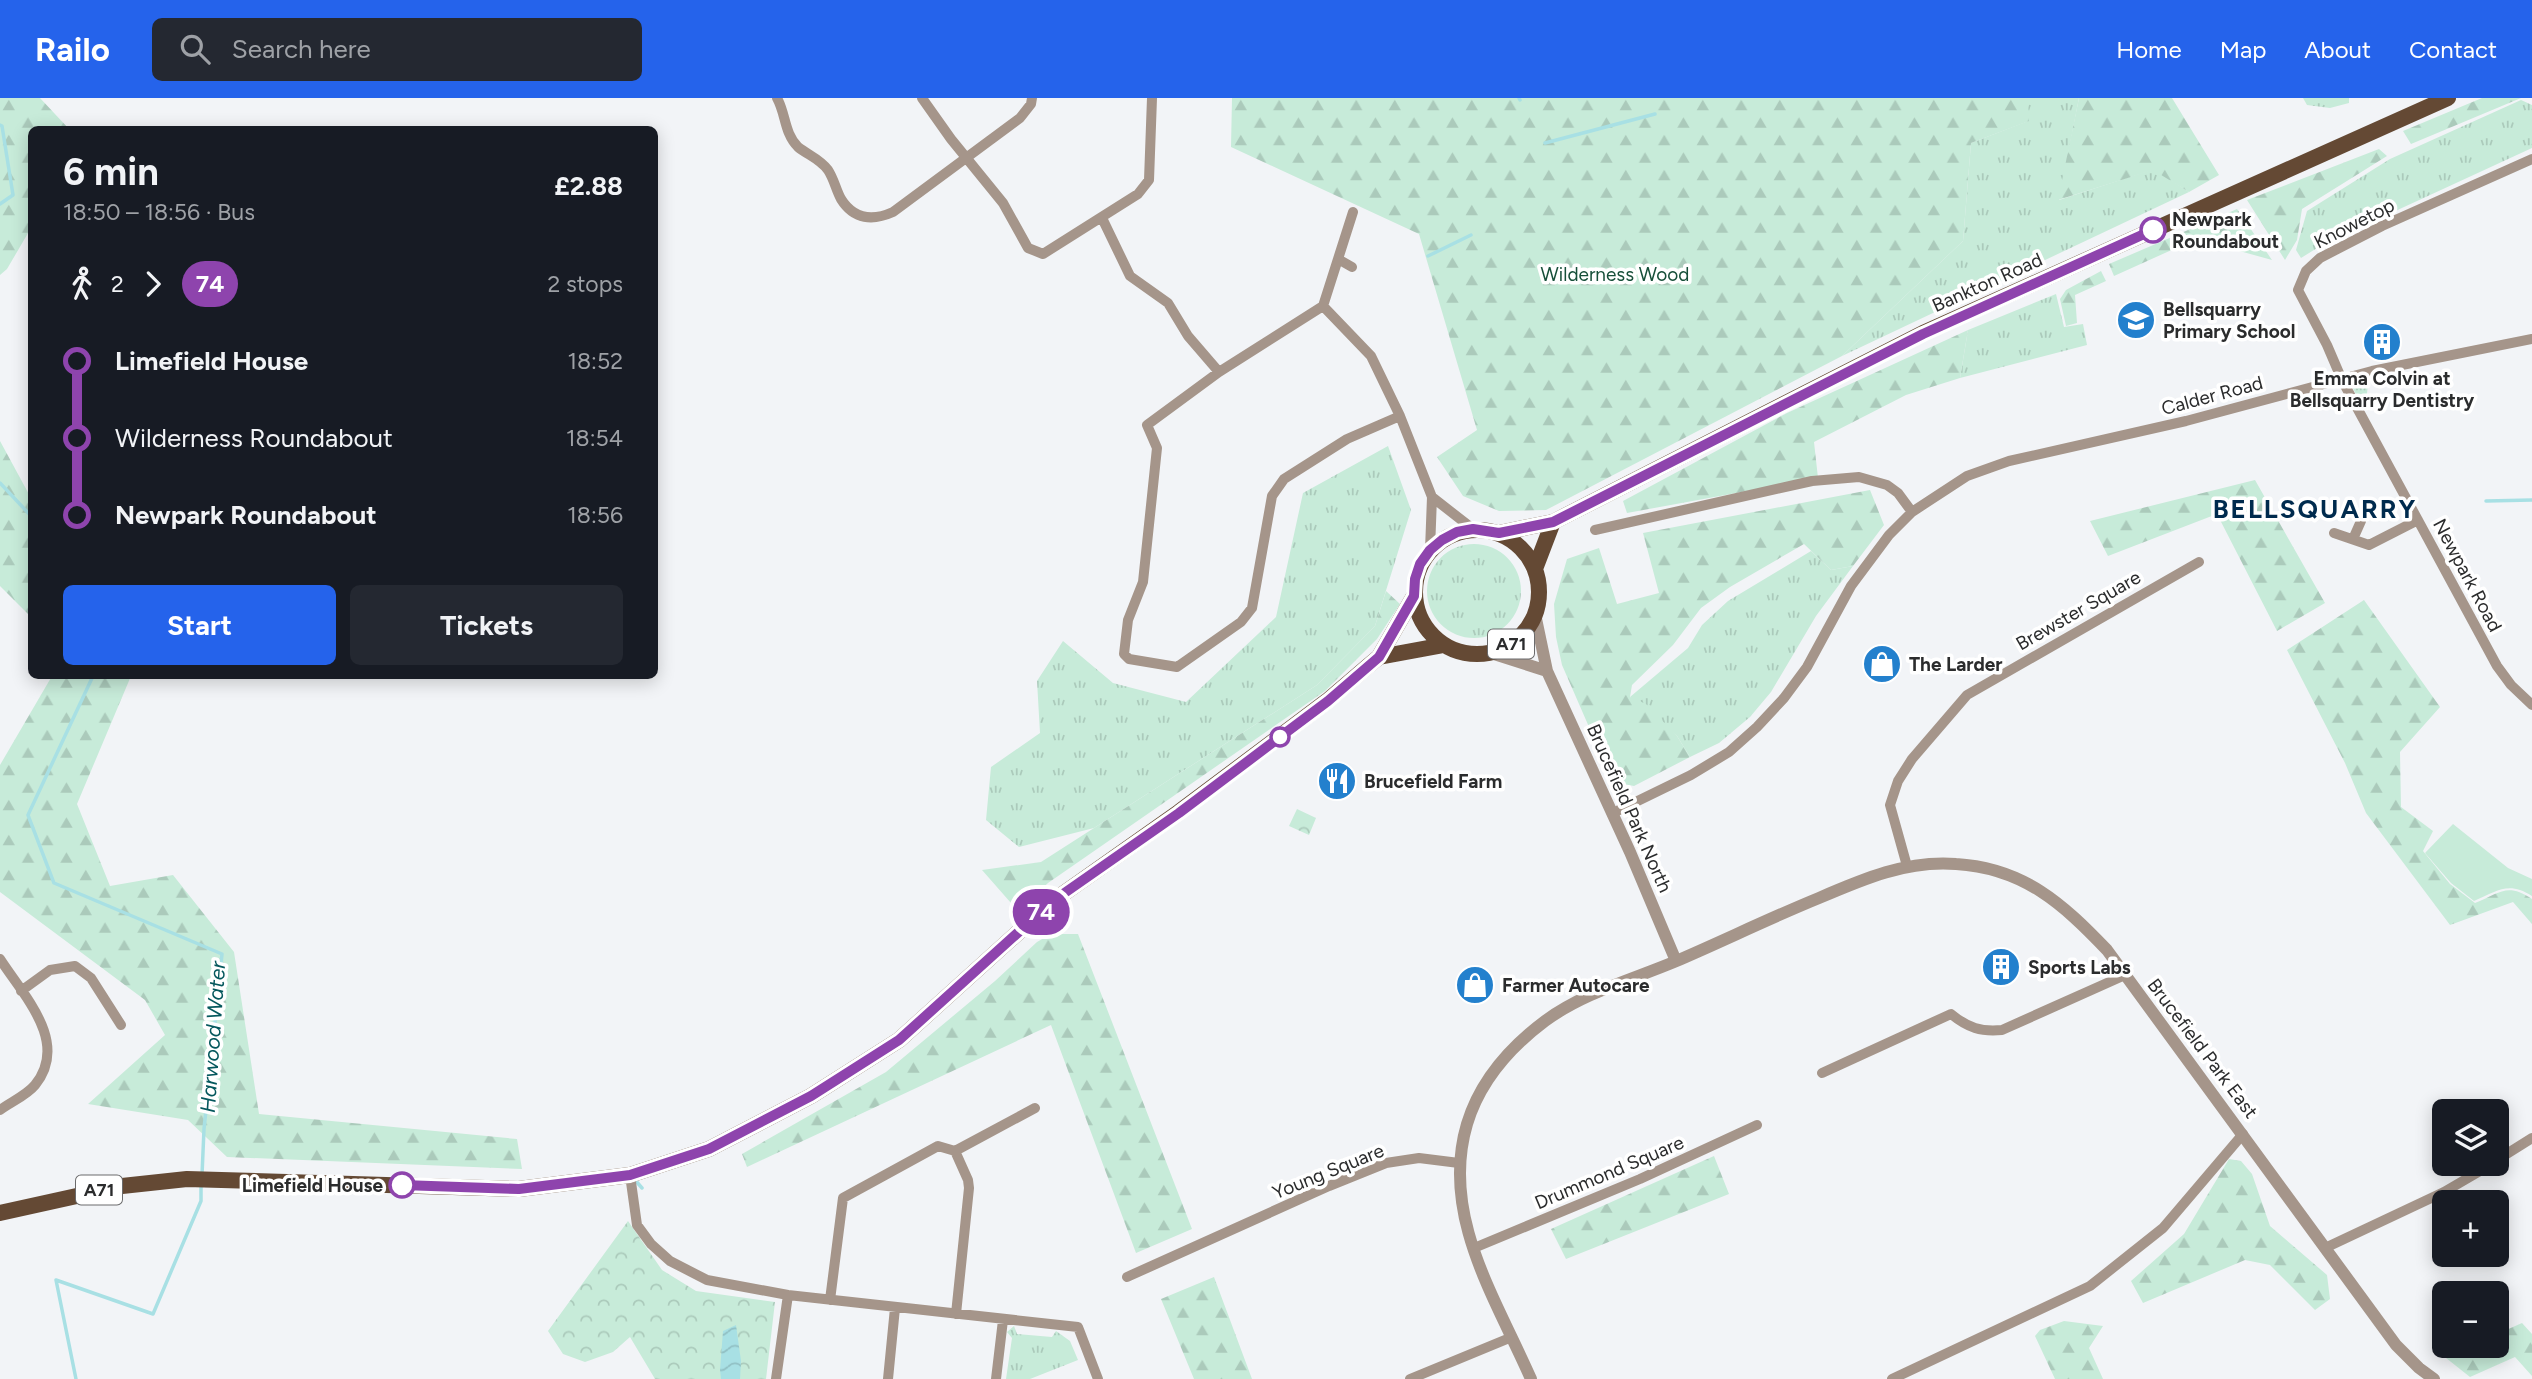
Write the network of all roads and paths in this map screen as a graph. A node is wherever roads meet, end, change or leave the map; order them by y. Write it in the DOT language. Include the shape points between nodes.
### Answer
graph roads {
  1 [pos="777,98"];
  2 [pos="922,98"];
  3 [pos="1032,98"];
  4 [pos="1152,98"];
  5 [pos="2448,98"];
  6 [pos="2530,157"];
  7 [pos="967,158"];
  8 [pos="1353,212"];
  9 [pos="1102,218"];
  10 [pos="1338,259"];
  11 [pos="1352,267"];
  12 [pos="1323,306"];
  13 [pos="2532,339"];
  14 [pos="1219,372"];
  15 [pos="2342,380"];
  16 [pos="1400,416"];
  17 [pos="1432,497"];
  18 [pos="1912,512"];
  19 [pos="2418,520"];
  20 [pos="2361,521"];
  21 [pos="1553,522"];
  22 [pos="1473,529"];
  23 [pos="1595,530"];
  24 [pos="1499,533"];
  25 [pos="2334,533"];
  26 [pos="2353,540"];
  27 [pos="1430,550"];
  28 [pos="2199,562"];
  29 [pos="1535,569"];
  30 [pos="1414,596"];
  31 [pos="1535,614"];
  32 [pos="1444,645"];
  33 [pos="1491,653"];
  34 [pos="1379,657"];
  35 [pos="1547,671"];
  36 [pos="2532,705"];
  37 [pos="1613,813"];
  38 [pos="1907,866"];
  39 [pos="0,959"];
  40 [pos="1676,961"];
  41 [pos="2125,975"];
  42 [pos="21,991"];
  43 [pos="121,1025"];
  44 [pos="1822,1073"];
  45 [pos="1035,1108"];
  46 [pos="0,1110"];
  47 [pos="1757,1125"];
  48 [pos="2243,1134"];
  49 [pos="2532,1138"];
  50 [pos="955,1151"];
  51 [pos="2509,1152"];
  52 [pos="1459,1163"];
  53 [pos="630,1175"];
  54 [pos="2471,1176"];
  55 [pos="0,1213"];
  56 [pos="1474,1248"];
  57 [pos="2325,1248"];
  58 [pos="1127,1277"];
  59 [pos="788,1295"];
  60 [pos="830,1300"];
  61 [pos="895,1308"];
  62 [pos="956,1314"];
  63 [pos="1003,1320"];
  64 [pos="1512,1337"];
  65 [pos="776,1379"];
  66 [pos="888,1379"];
  67 [pos="996,1379"];
  68 [pos="1098,1379"];
  69 [pos="1410,1379"];
  70 [pos="1531,1379"];
  71 [pos="1892,1379"];
  72 [pos="2434,1379"];
  1 -- 7 [label="street" via="789,134 799,148 827,168 841,199 863,218 892,212"];
  2 -- 7 [label="street"];
  3 -- 7 [label="street" via="1020,118"];
  4 -- 9 [label="street" via="1149,180 1138,194"];
  5 -- 21 [label="main road, Bankton Road" via="1923,334"];
  6 -- 15 [label="street, Knowetop" via="2382,226 2320,258 2306,271 2298,290"];
  7 -- 9 [label="street" via="1003,203 1028,248 1043,254"];
  8 -- 10 [label="street"];
  9 -- 14 [label="street" via="1130,276 1168,303 1188,336"];
  10 -- 11 [label="street"];
  10 -- 12 [label="street"];
  12 -- 14 [label="street"];
  12 -- 16 [label="street" via="1371,356"];
  13 -- 15 [label="street, Calder Road"];
  14 -- 16 [label="street" via="1147,425 1157,448 1143,582 1128,620 1124,654 1129,659 1177,667 1241,622 1252,608 1272,496 1284,479 1346,439"];
  15 -- 18 [label="street, Calder Road" via="2009,461 1967,476"];
  15 -- 19 [label="street, Newpark Road"];
  16 -- 17 [label="street"];
  17 -- 22 [label="street"];
  17 -- 27 [label="street"];
  18 -- 23 [label="street" via="1887,485 1859,477 1812,481"];
  18 -- 37 [label="street, Calder Road" via="1889,534 1851,586 1807,667 1757,727 1691,775"];
  19 -- 26 [label="street" via="2370,545"];
  19 -- 36 [label="street, Newpark Road" via="2497,666"];
  20 -- 26 [label="street"];
  21 -- 24 [label="main road, Bankton Road"];
  21 -- 29 [label="main road, A71"];
  22 -- 24 [label="main road"];
  22 -- 27 [label="main road" via="1450,536"];
  24 -- 29 [label="main road" via="1514,541"];
  25 -- 26 [label="street"];
  27 -- 30 [label="main road, A71" via="1418,570"];
  28 -- 38 [label="street, Brewster Square" via="1968,695 1898,781 1890,805"];
  29 -- 31 [label="main road, A71" via="1539,592"];
  30 -- 32 [label="main road" via="1418,615"];
  30 -- 34 [label="main road, A71"];
  31 -- 33 [label="main road, A71" via="1518,638"];
  31 -- 35 [label="street, Brucefield Park North"];
  32 -- 33 [label="main road, A71" via="1467,653"];
  32 -- 34 [label="main road, A71"];
  33 -- 35 [label="street"];
  34 -- 53 [label="main road, A71" via="1179,813 1053,901 899,1040 811,1096 709,1149"];
  35 -- 37 [label="street, Brucefield Park North"];
  37 -- 40 [label="street, Brucefield Park North"];
  38 -- 40 [label="street, Brucefield Park East" via="1869,877"];
  38 -- 41 [label="street, Brucefield Park East" via="1953,863 2007,874 2071,913"];
  39 -- 42 [label="street"];
  40 -- 52 [label="street, Brucefield Park East" via="1581,1000 1548,1019 1508,1053 1476,1099"];
  41 -- 44 [label="street" via="2002,1030 1966,1026 1951,1014"];
  41 -- 48 [label="street, Brucefield Park East"];
  42 -- 43 [label="street" via="50,970 75,966 91,978"];
  42 -- 46 [label="street" via="47,1036 46,1068 34,1087"];
  45 -- 50 [label="street"];
  47 -- 56 [label="street, Drummond Square" via="1640,1180"];
  48 -- 57 [label="street, Brucefield Park East"];
  48 -- 71 [label="street" via="2163,1228 2090,1286"];
  49 -- 51 [label="street"];
  50 -- 60 [label="street" via="938,1146 843,1198"];
  50 -- 62 [label="street" via="969,1188"];
  52 -- 56 [label="street, Brucefield Park East" via="1464,1217"];
  52 -- 58 [label="street, Young Square" via="1419,1158 1386,1164"];
  53 -- 55 [label="main road, A71" via="519,1189 187,1179 122,1186"];
  53 -- 59 [label="street" via="637,1225 670,1261 707,1280"];
  54 -- 57 [label="street"];
  56 -- 64 [label="street, Brucefield Park East"];
  57 -- 72 [label="street, Brucefield Park East" via="2396,1345"];
  59 -- 60 [label="street"];
  59 -- 65 [label="street"];
  60 -- 61 [label="street"];
  61 -- 62 [label="street"];
  61 -- 66 [label="street"];
  62 -- 63 [label="street"];
  63 -- 67 [label="street"];
  63 -- 68 [label="street" via="1078,1327"];
  64 -- 69 [label="street"];
  64 -- 70 [label="street, Brucefield Park East"];
}
